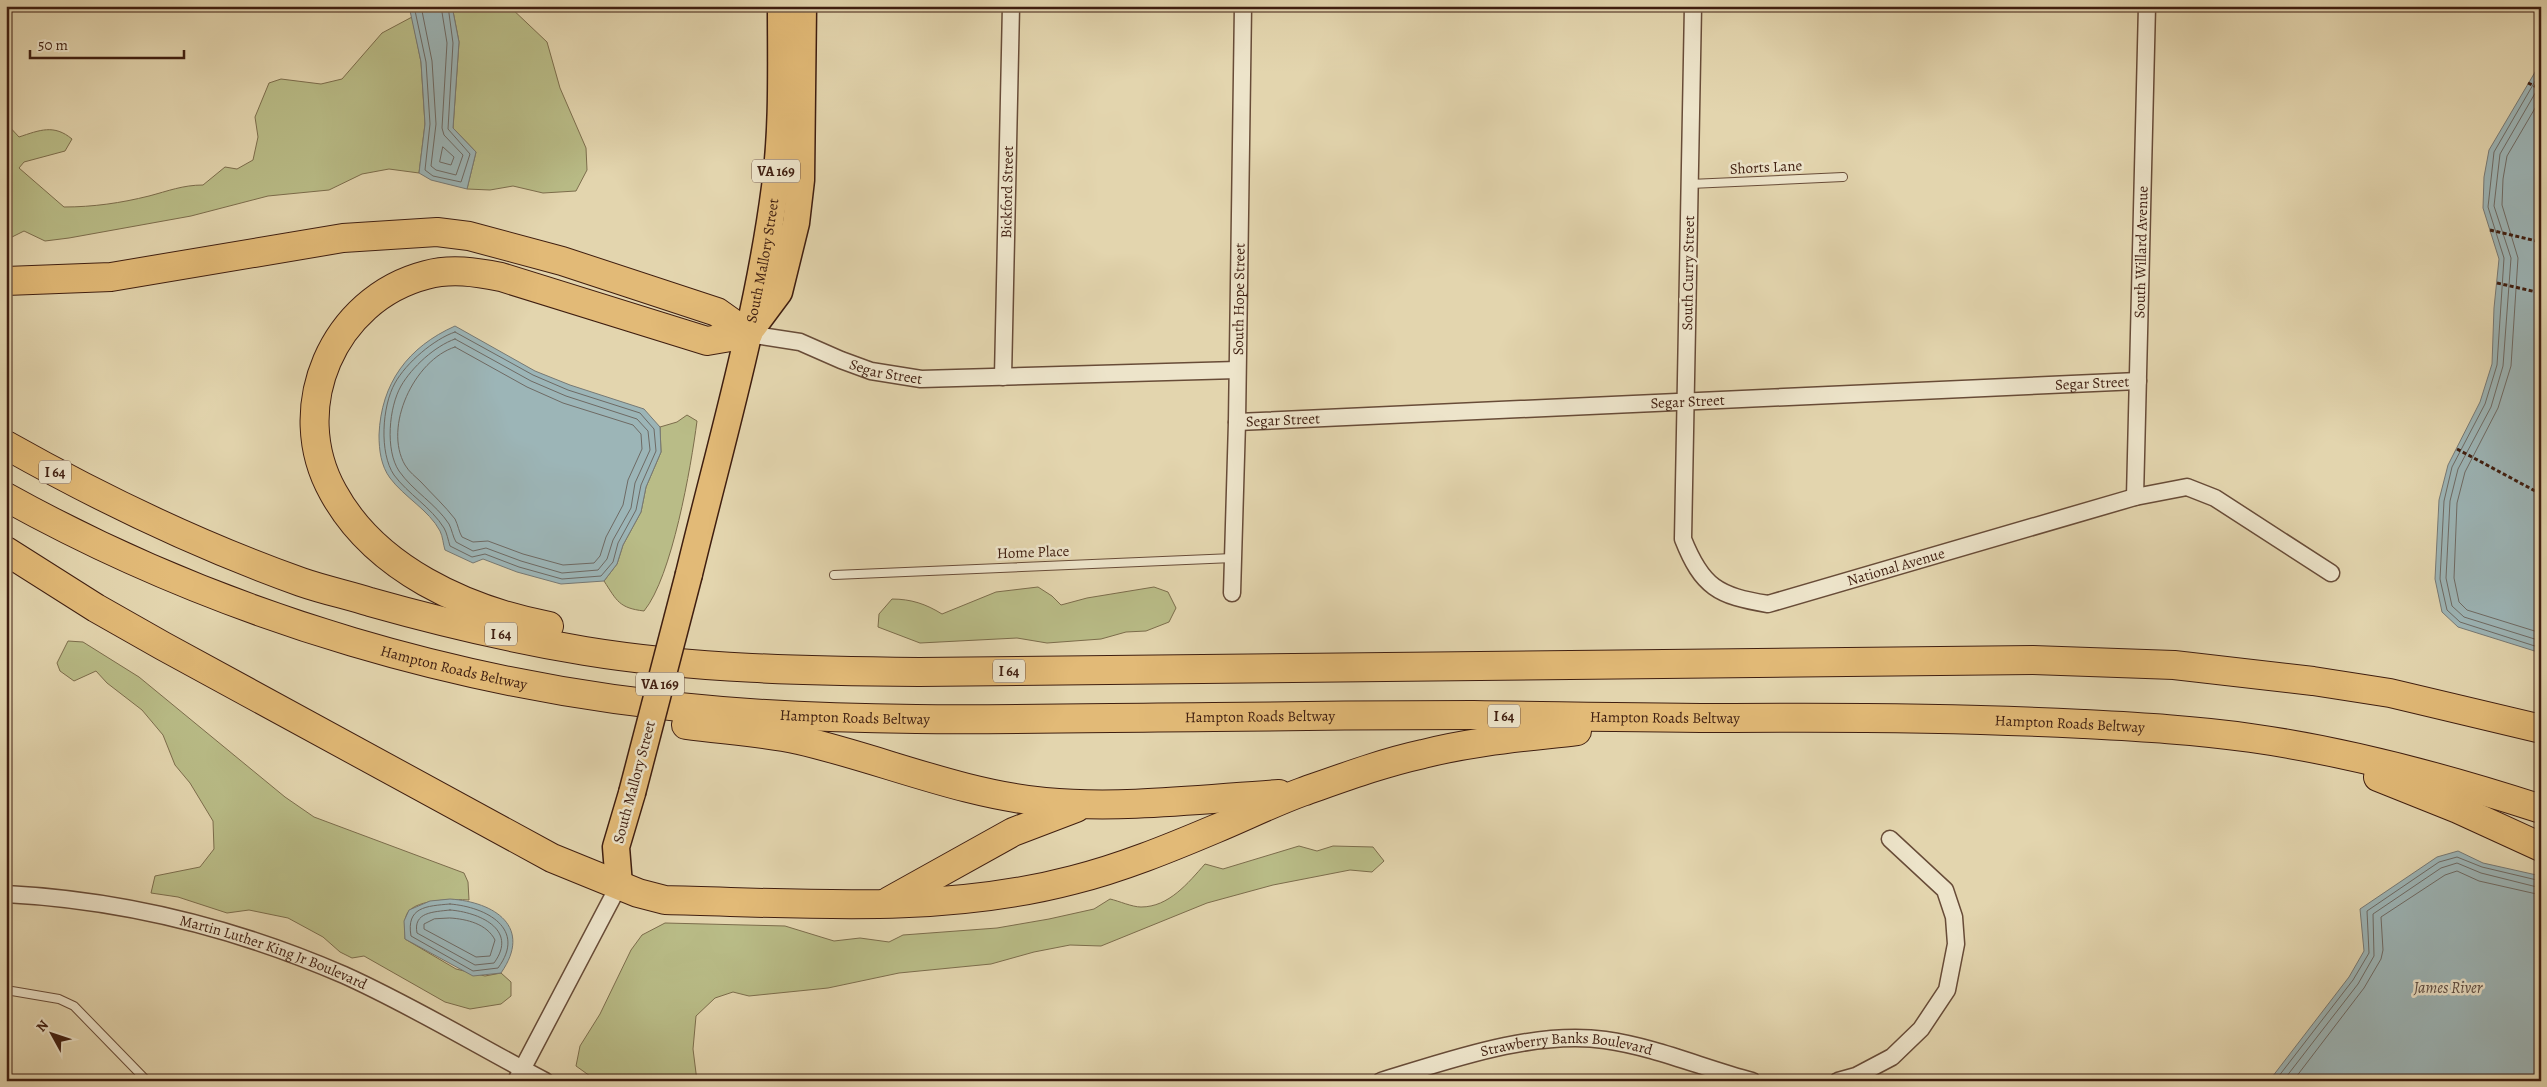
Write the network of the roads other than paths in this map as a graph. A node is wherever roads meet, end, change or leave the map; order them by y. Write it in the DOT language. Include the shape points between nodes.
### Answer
graph roads {
  1 [pos="781,6"];
  2 [pos="803,6"];
  3 [pos="1011,6"];
  4 [pos="1243,6"];
  5 [pos="1693,6"];
  6 [pos="2147,6"];
  7 [pos="1844,177"];
  8 [pos="1690,184"];
  9 [pos="6,281"];
  10 [pos="748,334"];
  11 [pos="1237,370"];
  12 [pos="1002,377"];
  13 [pos="2138,381"];
  14 [pos="1686,402"];
  15 [pos="1237,422"];
  16 [pos="6,446"];
  17 [pos="6,497"];
  18 [pos="2135,497"];
  19 [pos="1683,539"];
  20 [pos="6,551"];
  21 [pos="1233,558"];
  22 [pos="2331,573"];
  23 [pos="834,575"];
  24 [pos="1232,593"];
  25 [pos="461,670"];
  26 [pos="919,672"];
  27 [pos="1701,718"];
  28 [pos="2541,729"];
  29 [pos="2247,738"];
  30 [pos="1299,793"];
  31 [pos="1088,804"];
  32 [pos="2541,809"];
  33 [pos="1890,839"];
  34 [pos="2541,847"];
  35 [pos="619,885"];
  36 [pos="6,894"];
  37 [pos="881,905"];
  38 [pos="6,990"];
  39 [pos="519,1075"];
  40 [pos="147,1081"];
  41 [pos="545,1081"];
  42 [pos="1381,1081"];
  43 [pos="1752,1081"];
  44 [pos="1838,1081"];
  1 -- 10 [label="main road, South Mallory Street / VA 169" via="775,187"];
  2 -- 10 [label="main road, South Mallory Street / VA 169" via="801,180 796,223 779,292"];
  3 -- 12 [label="street, Bickford Street"];
  4 -- 11 [label="street, South Hope Street"];
  5 -- 8 [label="street, South Curry Street"];
  6 -- 13 [label="street, South Willard Avenue"];
  7 -- 8 [label="lane, Shorts Lane"];
  8 -- 14 [label="street, South Curry Street"];
  9 -- 10 [label="highway" via="111,277 343,238 437,232 469,236 562,261 717,312"];
  10 -- 12 [label="street, Segar Street" via="800,342 858,367 897,376 934,379"];
  10 -- 26 [label="highway" via="707,341 523,283 477,272 452,271 411,279 371,302 351,321 325,362 315,401 316,445 322,467 332,492 346,513 381,550 448,594 490,610 531,623 591,634 731,650 818,655"];
  10 -- 35 [label="main road, South Mallory Street / VA 169, bridge" via="689,574 616,847"];
  11 -- 12 [label="street, Segar Street"];
  11 -- 15 [label="street, South Hope Street"];
  13 -- 14 [label="street, Segar Street"];
  13 -- 18 [label="street, South Willard Avenue"];
  14 -- 15 [label="street, Segar Street"];
  14 -- 19 [label="street, South Curry Street"];
  15 -- 21 [label="street, South Hope Street"];
  16 -- 26 [label="highway, I 64" via="198,540 302,582 444,623 586,651 733,667"];
  17 -- 25 [label="highway, Hampton Roads Beltway / I 64" via="108,550 239,604 401,657"];
  18 -- 19 [label="street, National Avenue" via="1768,604 1738,599 1714,588 1693,564"];
  18 -- 22 [label="street, National Avenue" via="2187,487 2215,498"];
  20 -- 35 [label="highway" via="96,608 287,715 552,858"];
  21 -- 23 [label="lane, Home Place"];
  21 -- 24 [label="street, South Hope Street"];
  25 -- 27 [label="highway, Hampton Roads Beltway / I 64" via="609,699 800,716"];
  25 -- 31 [label="highway" via="536,704 798,740 1012,797"];
  26 -- 28 [label="highway, I 64" via="2033,660 2174,664 2390,693"];
  27 -- 29 [label="highway, Hampton Roads Beltway / I 64" via="2009,720"];
  27 -- 30 [label="highway" via="1451,748 1396,761"];
  29 -- 32 [label="highway, Hampton Roads Beltway / I 64" via="2358,757 2462,783"];
  29 -- 34 [label="highway" via="2403,786"];
  30 -- 31 [label="highway"];
  30 -- 37 [label="highway" via="1214,830 1075,880 973,899"];
  31 -- 37 [label="highway" via="1013,832"];
  33 -- 44 [label="street" via="1945,890 1954,917 1956,944 1947,990 1921,1029 1892,1057 1856,1076"];
  35 -- 37 [label="highway" via="665,900"];
  35 -- 39 [label="street"];
  36 -- 39 [label="street, Martin Luther King Jr Boulevard" via="124,907 236,936 343,975"];
  38 -- 40 [label="lane" via="59,999 74,1006"];
  39 -- 41 [label="street"];
  42 -- 43 [label="street, Strawberry Banks Boulevard" via="1509,1046 1564,1040 1604,1040 1647,1049"];
}
